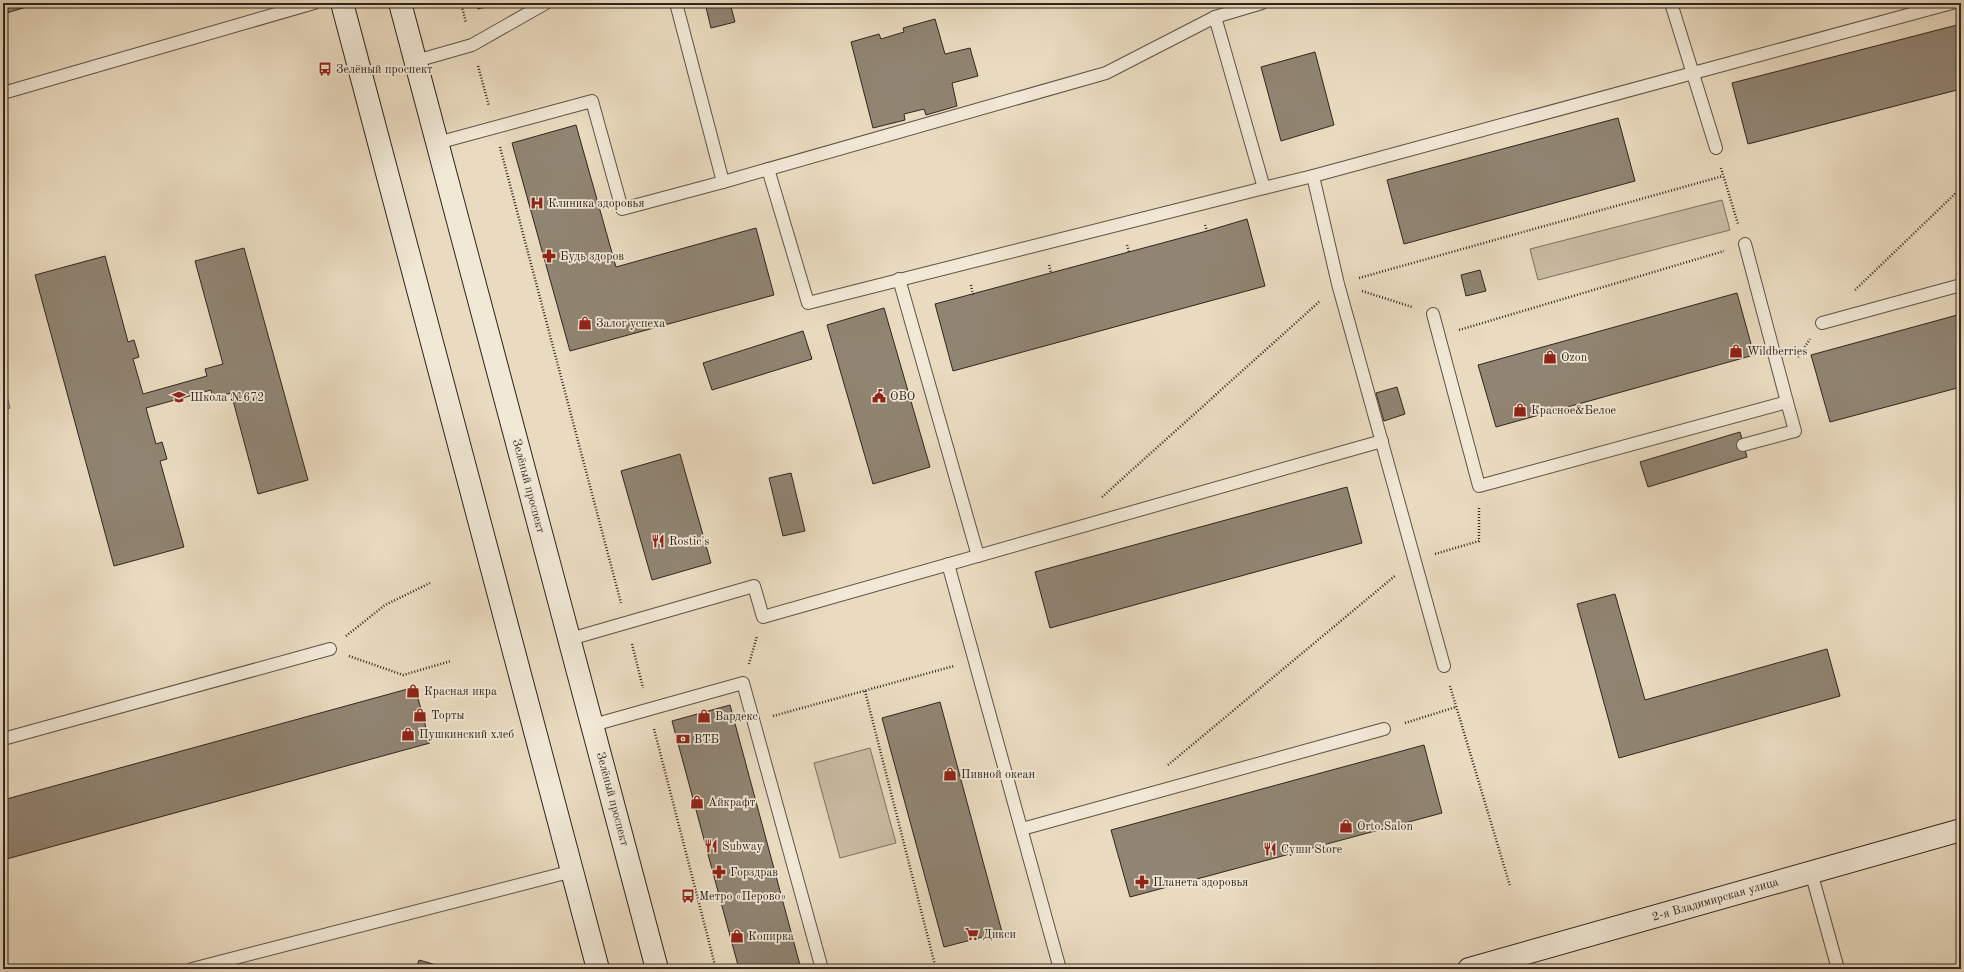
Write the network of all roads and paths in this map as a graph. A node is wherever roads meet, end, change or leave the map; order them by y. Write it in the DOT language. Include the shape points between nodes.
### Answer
graph roads {
  1 [pos="314,3"];
  2 [pos="342,3"];
  3 [pos="400,3"];
  4 [pos="461,3"];
  5 [pos="546,3"];
  6 [pos="676,3"];
  7 [pos="1262,3"];
  8 [pos="1671,3"];
  9 [pos="1952,3"];
  10 [pos="1215,17"];
  11 [pos="472,45"];
  12 [pos="416,61"];
  13 [pos="1692,73"];
  14 [pos="3,93"];
  15 [pos="495,128"];
  16 [pos="437,143"];
  17 [pos="1716,148"];
  18 [pos="768,169"];
  19 [pos="1313,176"];
  20 [pos="1723,176"];
  21 [pos="723,182"];
  22 [pos="1264,188"];
  23 [pos="1961,188"];
  24 [pos="1745,244"];
  25 [pos="899,279"];
  26 [pos="1338,284"];
  27 [pos="1961,285"];
  28 [pos="1855,291"];
  29 [pos="1433,314"];
  30 [pos="1822,323"];
  31 [pos="1459,330"];
  32 [pos="1461,337"];
  33 [pos="1781,379"];
  34 [pos="1788,402"];
  35 [pos="1382,441"];
  36 [pos="1743,445"];
  37 [pos="1480,486"];
  38 [pos="1099,500"];
  39 [pos="978,556"];
  40 [pos="1414,560"];
  41 [pos="948,564"];
  42 [pos="430,583"];
  43 [pos="763,617"];
  44 [pos="626,623"];
  45 [pos="570,639"];
  46 [pos="330,649"];
  47 [pos="975,660"];
  48 [pos="451,661"];
  49 [pos="1444,666"];
  50 [pos="743,684"];
  51 [pos="865,691"];
  52 [pos="1456,707"];
  53 [pos="649,710"];
  54 [pos="754,721"];
  55 [pos="593,725"];
  56 [pos="1384,729"];
  57 [pos="3,739"];
  58 [pos="1168,766"];
  59 [pos="1022,829"];
  60 [pos="1961,830"];
  61 [pos="573,871"];
  62 [pos="1811,872"];
  63 [pos="1510,886"];
  64 [pos="1513,963"];
  65 [pos="192,969"];
  66 [pos="598,969"];
  67 [pos="657,969"];
  68 [pos="716,969"];
  69 [pos="822,969"];
  70 [pos="936,969"];
  71 [pos="1060,969"];
  72 [pos="1469,969"];
  73 [pos="1838,969"];
  1 -- 14 [label="lane"];
  2 -- 61 [label="main road"];
  3 -- 12 [label="main road, Зелёный проспект"];
  4 -- 11 [label="path"];
  5 -- 11 [label="lane"];
  6 -- 21 [label="lane"];
  7 -- 10 [label="lane"];
  8 -- 13 [label="lane"];
  9 -- 13 [label="lane"];
  10 -- 18 [label="lane" via="1106,73"];
  10 -- 22 [label="lane"];
  11 -- 12 [label="lane"];
  11 -- 15 [label="path"];
  12 -- 16 [label="main road, Зелёный проспект"];
  13 -- 17 [label="lane"];
  13 -- 19 [label="lane"];
  15 -- 16 [label="lane"];
  15 -- 21 [label="lane" via="592,100 622,209"];
  15 -- 44 [label="path"];
  16 -- 45 [label="main road, Зелёный проспект"];
  17 -- 20 [label="path"];
  18 -- 21 [label="lane"];
  18 -- 25 [label="lane" via="808,303"];
  19 -- 22 [label="lane"];
  19 -- 26 [label="lane"];
  20 -- 24 [label="path"];
  20 -- 26 [label="path"];
  22 -- 25 [label="lane"];
  23 -- 28 [label="path"];
  24 -- 31 [label="path"];
  24 -- 33 [label="lane"];
  25 -- 39 [label="lane"];
  26 -- 29 [label="path"];
  26 -- 35 [label="lane"];
  26 -- 38 [label="path"];
  27 -- 30 [label="lane"];
  29 -- 31 [label="path"];
  29 -- 37 [label="lane"];
  30 -- 33 [label="path"];
  31 -- 32 [label="path"];
  33 -- 34 [label="lane"];
  34 -- 36 [label="lane" via="1795,431"];
  34 -- 37 [label="lane"];
  35 -- 39 [label="lane"];
  35 -- 40 [label="lane"];
  37 -- 40 [label="path" via="1479,541"];
  39 -- 41 [label="lane"];
  40 -- 49 [label="lane"];
  40 -- 58 [label="path"];
  41 -- 43 [label="lane"];
  41 -- 47 [label="lane"];
  42 -- 46 [label="path" via="385,605"];
  43 -- 44 [label="lane" via="754,586"];
  43 -- 50 [label="path"];
  44 -- 45 [label="lane"];
  44 -- 53 [label="path"];
  45 -- 55 [label="main road, Зелёный проспект"];
  46 -- 48 [label="path" via="403,675"];
  46 -- 57 [label="lane"];
  47 -- 51 [label="path"];
  47 -- 59 [label="lane"];
  49 -- 52 [label="path"];
  50 -- 53 [label="lane"];
  50 -- 54 [label="lane"];
  51 -- 54 [label="path"];
  51 -- 70 [label="path"];
  52 -- 56 [label="path"];
  52 -- 63 [label="path"];
  53 -- 55 [label="lane"];
  53 -- 68 [label="path"];
  54 -- 69 [label="lane"];
  55 -- 67 [label="main road, Зелёный проспект"];
  56 -- 59 [label="lane"];
  59 -- 71 [label="lane"];
  60 -- 62 [label="main road, 2-я Владимирская улица"];
  61 -- 65 [label="lane"];
  61 -- 66 [label="main road"];
  62 -- 64 [label="main road, 2-я Владимирская улица"];
  62 -- 73 [label="lane"];
  64 -- 72 [label="main road, 2-я Владимирская улица"];
}
